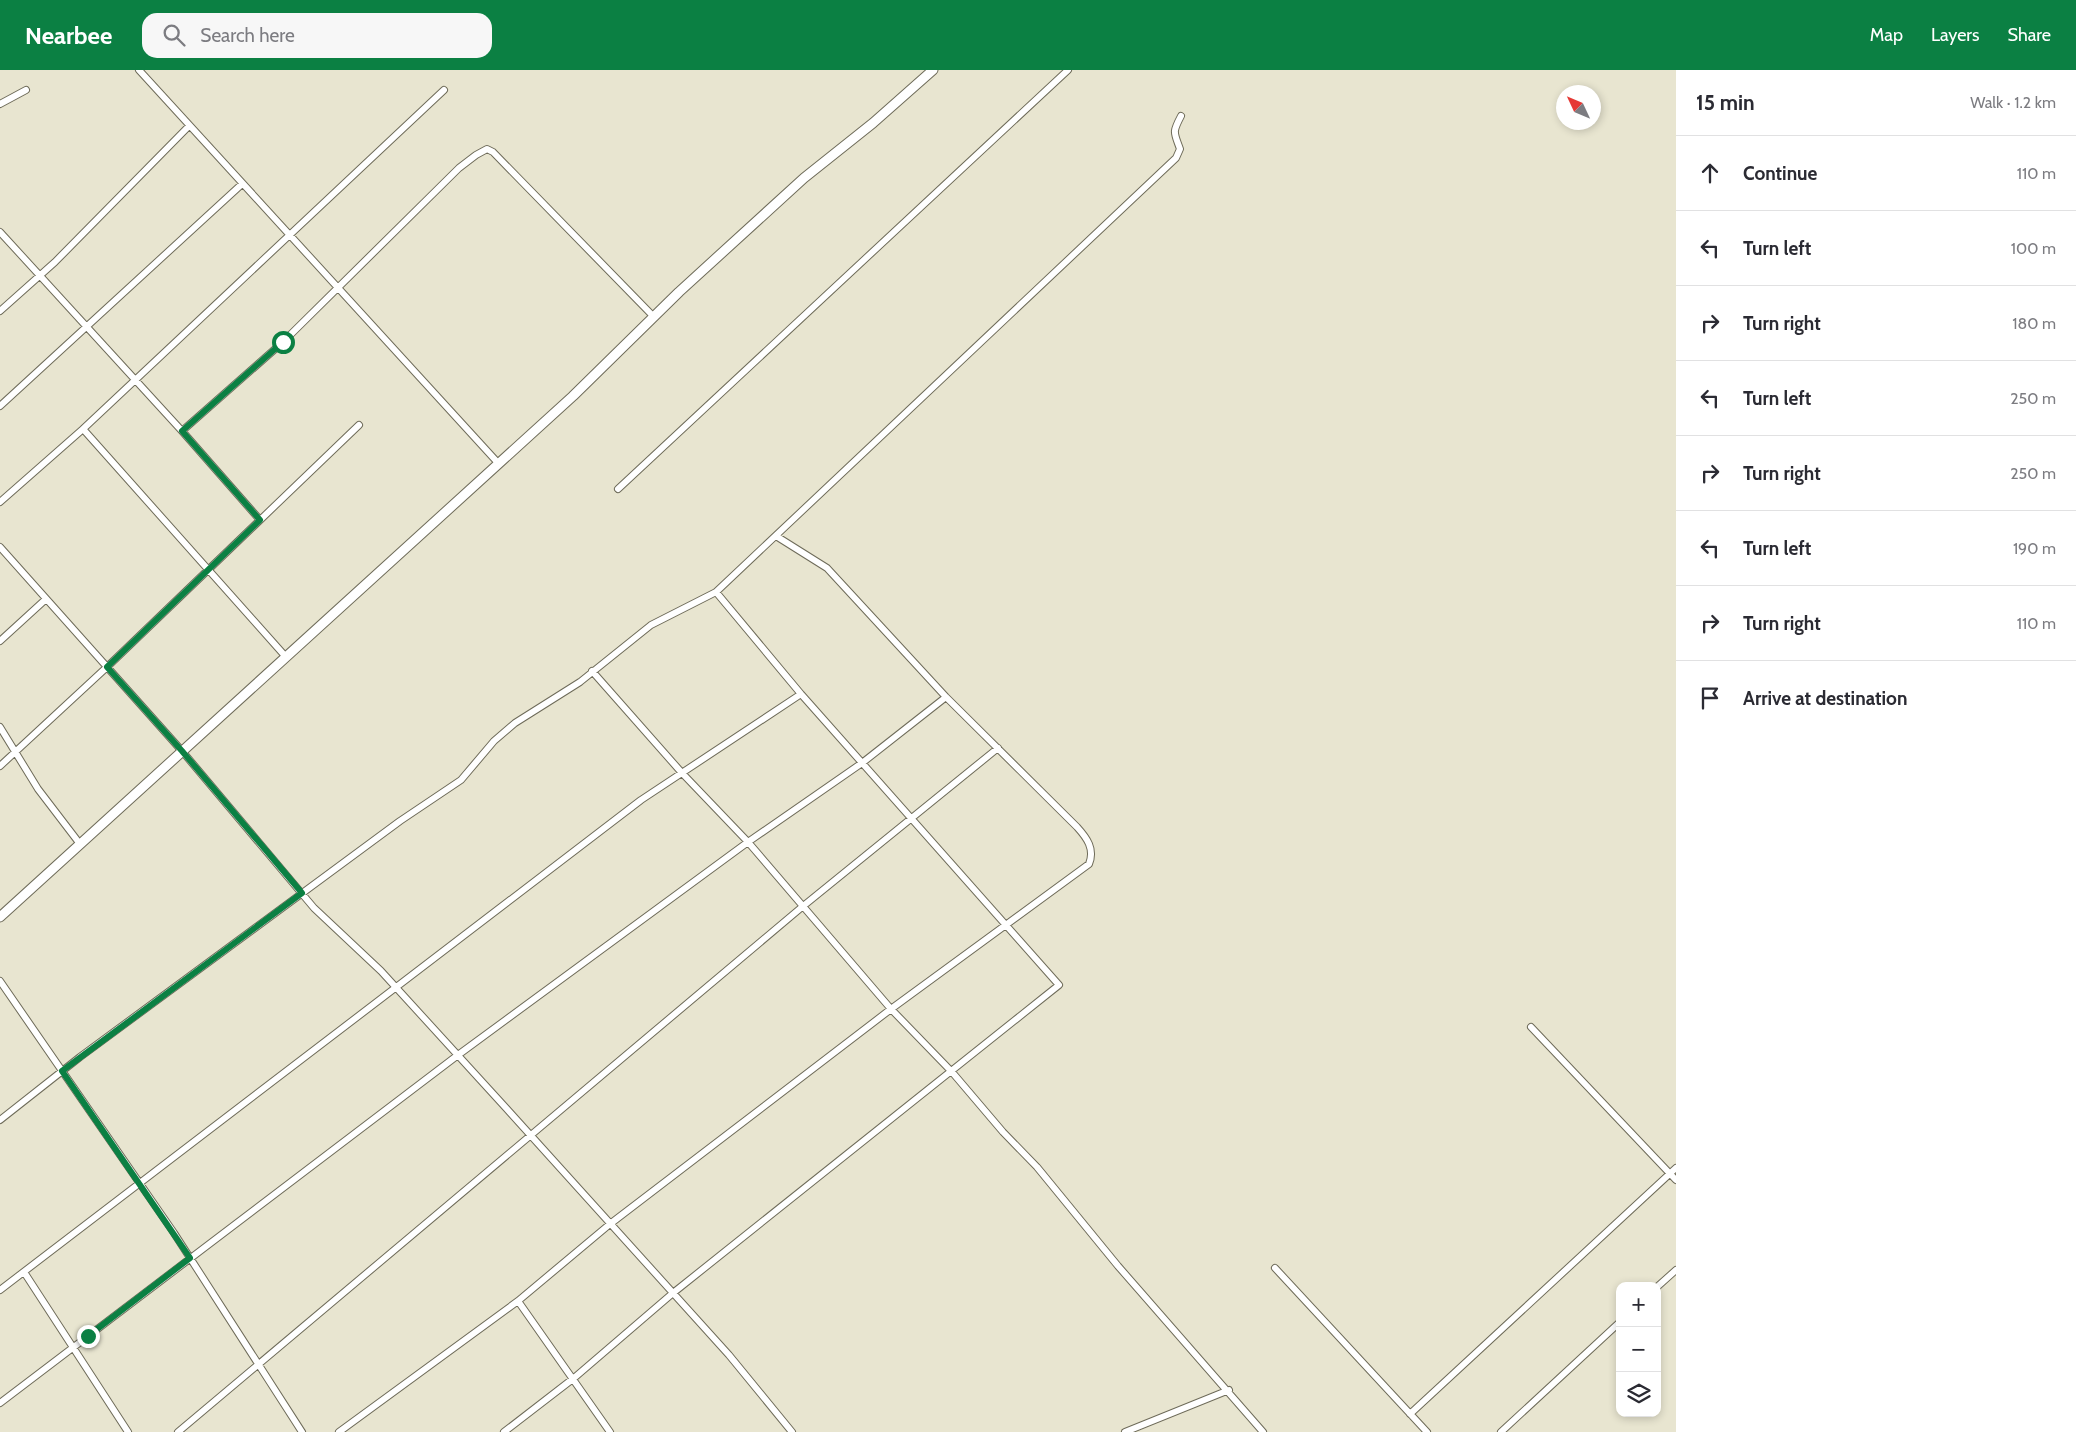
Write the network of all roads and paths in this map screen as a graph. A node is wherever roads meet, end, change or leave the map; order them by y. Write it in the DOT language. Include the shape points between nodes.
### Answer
graph roads {
  1 [pos="139,70"];
  2 [pos="933,70"];
  3 [pos="1068,70"];
  4 [pos="26,90"];
  5 [pos="444,90"];
  6 [pos="0,104"];
  7 [pos="1181,116"];
  8 [pos="189,126"];
  9 [pos="242,184"];
  10 [pos="0,232"];
  11 [pos="289,235"];
  12 [pos="40,276"];
  13 [pos="338,288"];
  14 [pos="0,311"];
  15 [pos="654,317"];
  16 [pos="86,326"];
  17 [pos="135,380"];
  18 [pos="0,406"];
  19 [pos="359,425"];
  20 [pos="83,429"];
  21 [pos="182,431"];
  22 [pos="499,464"];
  23 [pos="618,489"];
  24 [pos="0,502"];
  25 [pos="260,520"];
  26 [pos="776,536"];
  27 [pos="0,547"];
  28 [pos="208,570"];
  29 [pos="716,592"];
  30 [pos="46,599"];
  31 [pos="0,641"];
  32 [pos="286,657"];
  33 [pos="107,667"];
  34 [pos="592,671"];
  35 [pos="801,694"];
  36 [pos="946,697"];
  37 [pos="0,727"];
  38 [pos="998,748"];
  39 [pos="182,751"];
  40 [pos="15,752"];
  41 [pos="862,763"];
  42 [pos="0,766"];
  43 [pos="682,773"];
  44 [pos="911,818"];
  45 [pos="748,842"];
  46 [pos="80,844"];
  47 [pos="302,893"];
  48 [pos="802,907"];
  49 [pos="0,917"];
  50 [pos="1006,924"];
  51 [pos="0,980"];
  52 [pos="397,988"];
  53 [pos="891,1009"];
  54 [pos="1531,1027"];
  55 [pos="458,1055"];
  56 [pos="62,1071"];
  57 [pos="952,1072"];
  58 [pos="0,1120"];
  59 [pos="531,1136"];
  60 [pos="1676,1168"];
  61 [pos="1670,1174"];
  62 [pos="1676,1180"];
  63 [pos="140,1184"];
  64 [pos="610,1224"];
  65 [pos="190,1258"];
  66 [pos="1275,1268"];
  67 [pos="1676,1270"];
  68 [pos="24,1272"];
  69 [pos="1661,1283"];
  70 [pos="0,1290"];
  71 [pos="673,1293"];
  72 [pos="518,1301"];
  73 [pos="1616,1326"];
  74 [pos="73,1347"];
  75 [pos="259,1365"];
  76 [pos="574,1378"];
  77 [pos="1228,1390"];
  78 [pos="0,1403"];
  79 [pos="1410,1414"];
  80 [pos="128,1432"];
  81 [pos="178,1432"];
  82 [pos="302,1432"];
  83 [pos="339,1432"];
  84 [pos="504,1432"];
  85 [pos="610,1432"];
  86 [pos="792,1432"];
  87 [pos="1125,1432"];
  88 [pos="1263,1432"];
  89 [pos="1427,1432"];
  90 [pos="1501,1432"];
  1 -- 8 [label="street"];
  2 -- 15 [label="street" via="804,178"];
  3 -- 23 [label="street"];
  4 -- 6 [label="street"];
  5 -- 11 [label="street"];
  7 -- 26 [label="street" via="1174,129 1180,149 1176,158"];
  8 -- 9 [label="street"];
  8 -- 12 [label="street"];
  9 -- 11 [label="street"];
  9 -- 16 [label="street"];
  10 -- 12 [label="street"];
  11 -- 13 [label="street"];
  11 -- 17 [label="street"];
  12 -- 14 [label="street"];
  12 -- 16 [label="street"];
  13 -- 15 [label="street" via="460,168 487,149"];
  13 -- 21 [label="street" via="283,342"];
  13 -- 22 [label="street"];
  15 -- 22 [label="street"];
  16 -- 17 [label="street"];
  16 -- 18 [label="street"];
  17 -- 20 [label="street"];
  17 -- 21 [label="street"];
  19 -- 25 [label="street"];
  20 -- 24 [label="street"];
  20 -- 28 [label="street"];
  21 -- 25 [label="street"];
  22 -- 32 [label="street"];
  25 -- 28 [label="street"];
  26 -- 29 [label="street"];
  26 -- 36 [label="street" via="827,568"];
  27 -- 30 [label="street"];
  28 -- 32 [label="street"];
  28 -- 33 [label="street"];
  29 -- 34 [label="street" via="651,625"];
  29 -- 35 [label="street"];
  30 -- 31 [label="street"];
  30 -- 33 [label="street"];
  32 -- 39 [label="street"];
  33 -- 39 [label="street"];
  33 -- 40 [label="street"];
  34 -- 43 [label="street"];
  34 -- 47 [label="street" via="515,723 461,780"];
  35 -- 41 [label="street"];
  35 -- 43 [label="street"];
  36 -- 38 [label="street"];
  36 -- 41 [label="street"];
  37 -- 40 [label="street"];
  38 -- 44 [label="street"];
  38 -- 50 [label="street" via="1088,839 1092,855 1089,864"];
  39 -- 46 [label="street"];
  39 -- 47 [label="street"];
  40 -- 42 [label="street"];
  40 -- 46 [label="street"];
  41 -- 44 [label="street"];
  41 -- 45 [label="street"];
  43 -- 45 [label="street"];
  43 -- 52 [label="street" via="641,800"];
  44 -- 48 [label="street"];
  44 -- 50 [label="street"];
  45 -- 48 [label="street"];
  45 -- 55 [label="street"];
  46 -- 49 [label="street"];
  47 -- 52 [label="street"];
  47 -- 56 [label="street"];
  48 -- 53 [label="street"];
  48 -- 59 [label="street"];
  50 -- 53 [label="street"];
  50 -- 57 [label="street" via="1059,985"];
  51 -- 56 [label="street"];
  52 -- 55 [label="street"];
  52 -- 63 [label="street"];
  53 -- 57 [label="street"];
  53 -- 64 [label="street"];
  54 -- 61 [label="street"];
  55 -- 59 [label="street"];
  55 -- 65 [label="street"];
  56 -- 58 [label="street"];
  56 -- 63 [label="street"];
  57 -- 71 [label="street"];
  57 -- 77 [label="street"];
  59 -- 64 [label="street"];
  59 -- 75 [label="street"];
  60 -- 61 [label="street"];
  61 -- 62 [label="street"];
  61 -- 79 [label="street"];
  63 -- 65 [label="street"];
  63 -- 68 [label="street"];
  64 -- 71 [label="street"];
  64 -- 72 [label="street"];
  65 -- 74 [label="street"];
  65 -- 75 [label="street"];
  66 -- 79 [label="street"];
  67 -- 69 [label="street"];
  68 -- 70 [label="street"];
  68 -- 74 [label="street"];
  71 -- 76 [label="street"];
  71 -- 86 [label="street"];
  72 -- 76 [label="street"];
  72 -- 83 [label="street"];
  73 -- 90 [label="street"];
  74 -- 78 [label="street"];
  74 -- 80 [label="street"];
  75 -- 81 [label="street"];
  75 -- 82 [label="street"];
  76 -- 84 [label="street"];
  76 -- 85 [label="street"];
  77 -- 87 [label="street"];
  77 -- 88 [label="street"];
  79 -- 89 [label="street"];
}
